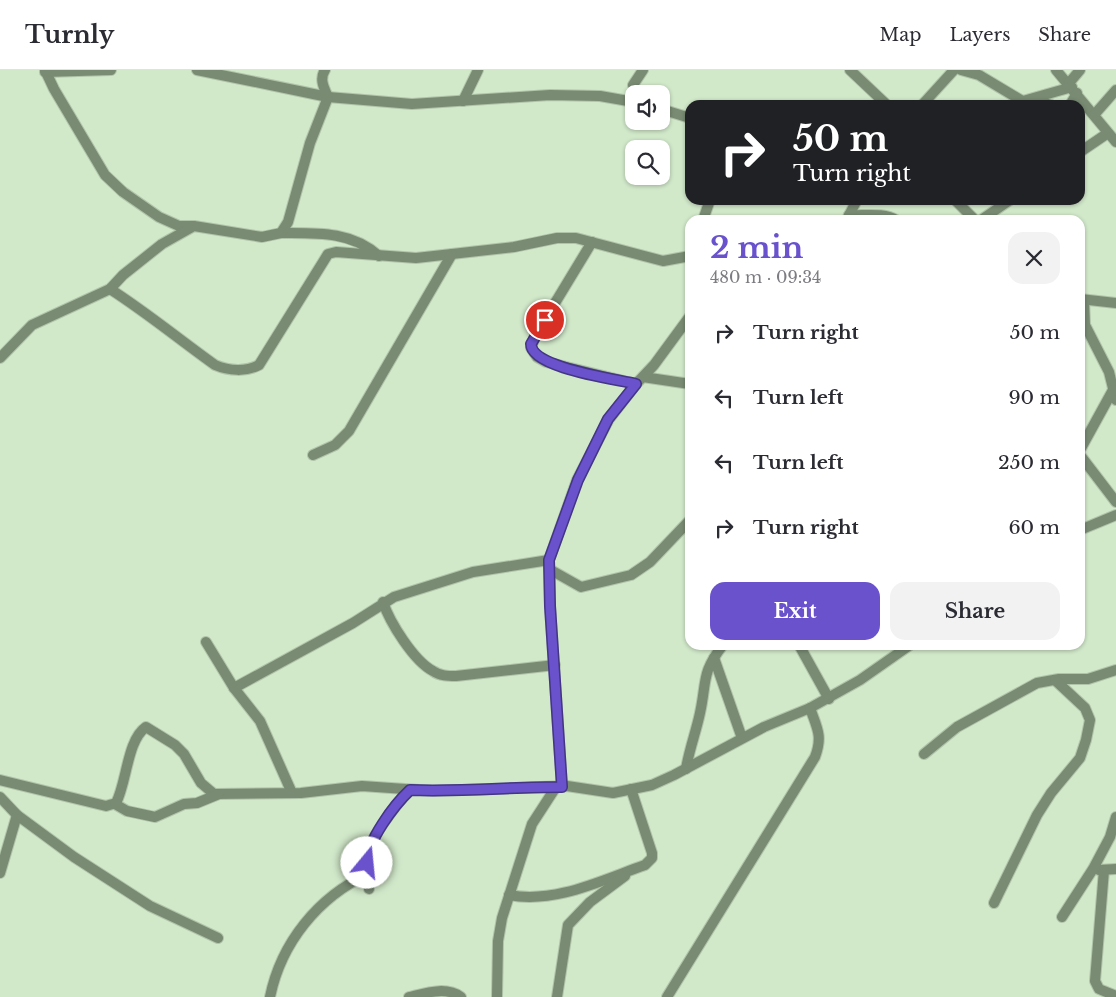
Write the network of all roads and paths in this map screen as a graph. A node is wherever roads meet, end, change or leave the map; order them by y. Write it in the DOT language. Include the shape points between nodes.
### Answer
graph roads {
  1 [pos="111,70"];
  2 [pos="197,70"];
  3 [pos="325,70"];
  4 [pos="478,70"];
  5 [pos="644,70"];
  6 [pos="850,70"];
  7 [pos="954,70"];
  8 [pos="961,70"];
  9 [pos="1056,70"];
  10 [pos="45,71"];
  11 [pos="1074,80"];
  12 [pos="633,85"];
  13 [pos="1116,90"];
  14 [pos="328,97"];
  15 [pos="625,100"];
  16 [pos="882,100"];
  17 [pos="928,100"];
  18 [pos="1024,100"];
  19 [pos="1032,100"];
  20 [pos="1071,100"];
  21 [pos="462,101"];
  22 [pos="670,112"];
  23 [pos="1094,115"];
  24 [pos="685,116"];
  25 [pos="1108,133"];
  26 [pos="1116,142"];
  27 [pos="1085,149"];
  28 [pos="959,205"];
  29 [pos="1003,205"];
  30 [pos="970,215"];
  31 [pos="988,215"];
  32 [pos="194,226"];
  33 [pos="281,233"];
  34 [pos="592,242"];
  35 [pos="452,254"];
  36 [pos="379,256"];
  37 [pos="685,257"];
  38 [pos="110,289"];
  39 [pos="1085,299"];
  40 [pos="1116,303"];
  41 [pos="685,324"];
  42 [pos="1085,325"];
  43 [pos="0,358"];
  44 [pos="640,380"];
  45 [pos="685,384"];
  46 [pos="1115,395"];
  47 [pos="1085,442"];
  48 [pos="313,455"];
  49 [pos="1085,462"];
  50 [pos="1116,502"];
  51 [pos="1116,515"];
  52 [pos="685,525"];
  53 [pos="1085,528"];
  54 [pos="549,564"];
  55 [pos="383,602"];
  56 [pos="206,642"];
  57 [pos="720,650"];
  58 [pos="802,650"];
  59 [pos="903,650"];
  60 [pos="714,658"];
  61 [pos="555,665"];
  62 [pos="1116,670"];
  63 [pos="1055,680"];
  64 [pos="234,688"];
  65 [pos="829,698"];
  66 [pos="810,708"];
  67 [pos="742,738"];
  68 [pos="924,754"];
  69 [pos="686,770"];
  70 [pos="0,780"];
  71 [pos="559,787"];
  72 [pos="631,789"];
  73 [pos="410,790"];
  74 [pos="292,793"];
  75 [pos="219,794"];
  76 [pos="0,797"];
  77 [pos="115,804"];
  78 [pos="17,815"];
  79 [pos="1116,817"];
  80 [pos="1116,869"];
  81 [pos="632,870"];
  82 [pos="1098,870"];
  83 [pos="0,873"];
  84 [pos="368,874"];
  85 [pos="369,889"];
  86 [pos="509,895"];
  87 [pos="994,903"];
  88 [pos="1062,917"];
  89 [pos="218,938"];
  90 [pos="1116,996"];
  91 [pos="270,997"];
  92 [pos="409,997"];
  93 [pos="461,997"];
  94 [pos="497,997"];
  95 [pos="557,997"];
  96 [pos="667,997"];
  1 -- 10 [label="street"];
  2 -- 14 [label="street"];
  3 -- 14 [label="street" via="322,84"];
  4 -- 21 [label="street"];
  5 -- 12 [label="street"];
  6 -- 16 [label="street"];
  7 -- 17 [label="street"];
  8 -- 18 [label="street" via="979,75"];
  9 -- 11 [label="street"];
  10 -- 32 [label="street" via="105,175 159,217 179,226"];
  11 -- 19 [label="street"];
  11 -- 20 [label="street"];
  11 -- 23 [label="street"];
  13 -- 23 [label="street"];
  14 -- 21 [label="street" via="412,104"];
  14 -- 33 [label="street" via="310,143 288,222"];
  15 -- 21 [label="street" via="600,96 550,95"];
  22 -- 24 [label="street"];
  23 -- 25 [label="street"];
  25 -- 26 [label="street"];
  25 -- 27 [label="street"];
  28 -- 30 [label="street"];
  29 -- 31 [label="street"];
  32 -- 33 [label="street" via="262,237"];
  32 -- 38 [label="street" via="162,244"];
  33 -- 36 [label="street" via="346,236 367,245"];
  34 -- 35 [label="street" via="557,238"];
  34 -- 37 [label="street" via="664,261"];
  34 -- 44 [label="street" via="530,348 546,362"];
  35 -- 36 [label="street" via="416,258"];
  35 -- 48 [label="street" via="349,431 335,445"];
  36 -- 38 [label="street" via="328,254 259,365 251,369 225,370 215,365"];
  38 -- 43 [label="street" via="32,325"];
  39 -- 40 [label="street"];
  41 -- 44 [label="street"];
  42 -- 46 [label="street" via="1109,372"];
  44 -- 45 [label="street"];
  44 -- 54 [label="street" via="608,419 578,480"];
  46 -- 47 [label="street"];
  49 -- 50 [label="street"];
  51 -- 53 [label="street"];
  52 -- 54 [label="street" via="650,562 630,575 581,587"];
  54 -- 55 [label="street" via="473,572"];
  54 -- 61 [label="street"];
  55 -- 61 [label="street" via="390,621 418,658 440,675"];
  55 -- 64 [label="street" via="353,623"];
  56 -- 64 [label="street"];
  57 -- 60 [label="street"];
  58 -- 65 [label="street"];
  59 -- 65 [label="street"];
  60 -- 67 [label="street"];
  60 -- 69 [label="street" via="704,676 700,714"];
  61 -- 71 [label="street"];
  62 -- 63 [label="street" via="1088,679"];
  63 -- 68 [label="street" via="1037,683 986,709"];
  63 -- 87 [label="street" via="1085,708 1090,720 1086,740 1080,758 1037,815"];
  64 -- 74 [label="street" via="260,721"];
  65 -- 66 [label="street"];
  66 -- 67 [label="street"];
  66 -- 96 [label="street" via="820,735 815,757"];
  67 -- 69 [label="street"];
  69 -- 72 [label="street" via="652,785"];
  70 -- 77 [label="street" via="106,806"];
  71 -- 72 [label="street" via="613,793"];
  71 -- 73 [label="street"];
  71 -- 86 [label="street" via="532,824"];
  72 -- 81 [label="street" via="652,853 652,858 645,865"];
  73 -- 74 [label="street" via="362,786"];
  73 -- 84 [label="street" via="398,801 369,848"];
  74 -- 75 [label="street"];
  75 -- 77 [label="street" via="155,817"];
  75 -- 77 [label="street" via="201,784 175,745 146,727 131,752"];
  76 -- 78 [label="street"];
  78 -- 83 [label="street"];
  78 -- 89 [label="street" via="150,906"];
  79 -- 82 [label="street"];
  80 -- 82 [label="street"];
  81 -- 86 [label="street" via="551,897"];
  81 -- 95 [label="street" via="590,902 568,925"];
  82 -- 88 [label="street"];
  82 -- 90 [label="street" via="1095,981 1099,990"];
  84 -- 85 [label="street"];
  84 -- 91 [label="street" via="331,896 294,937 280,960"];
  86 -- 94 [label="street" via="498,941"];
  92 -- 93 [label="street" via="442,990 455,992"];
}
